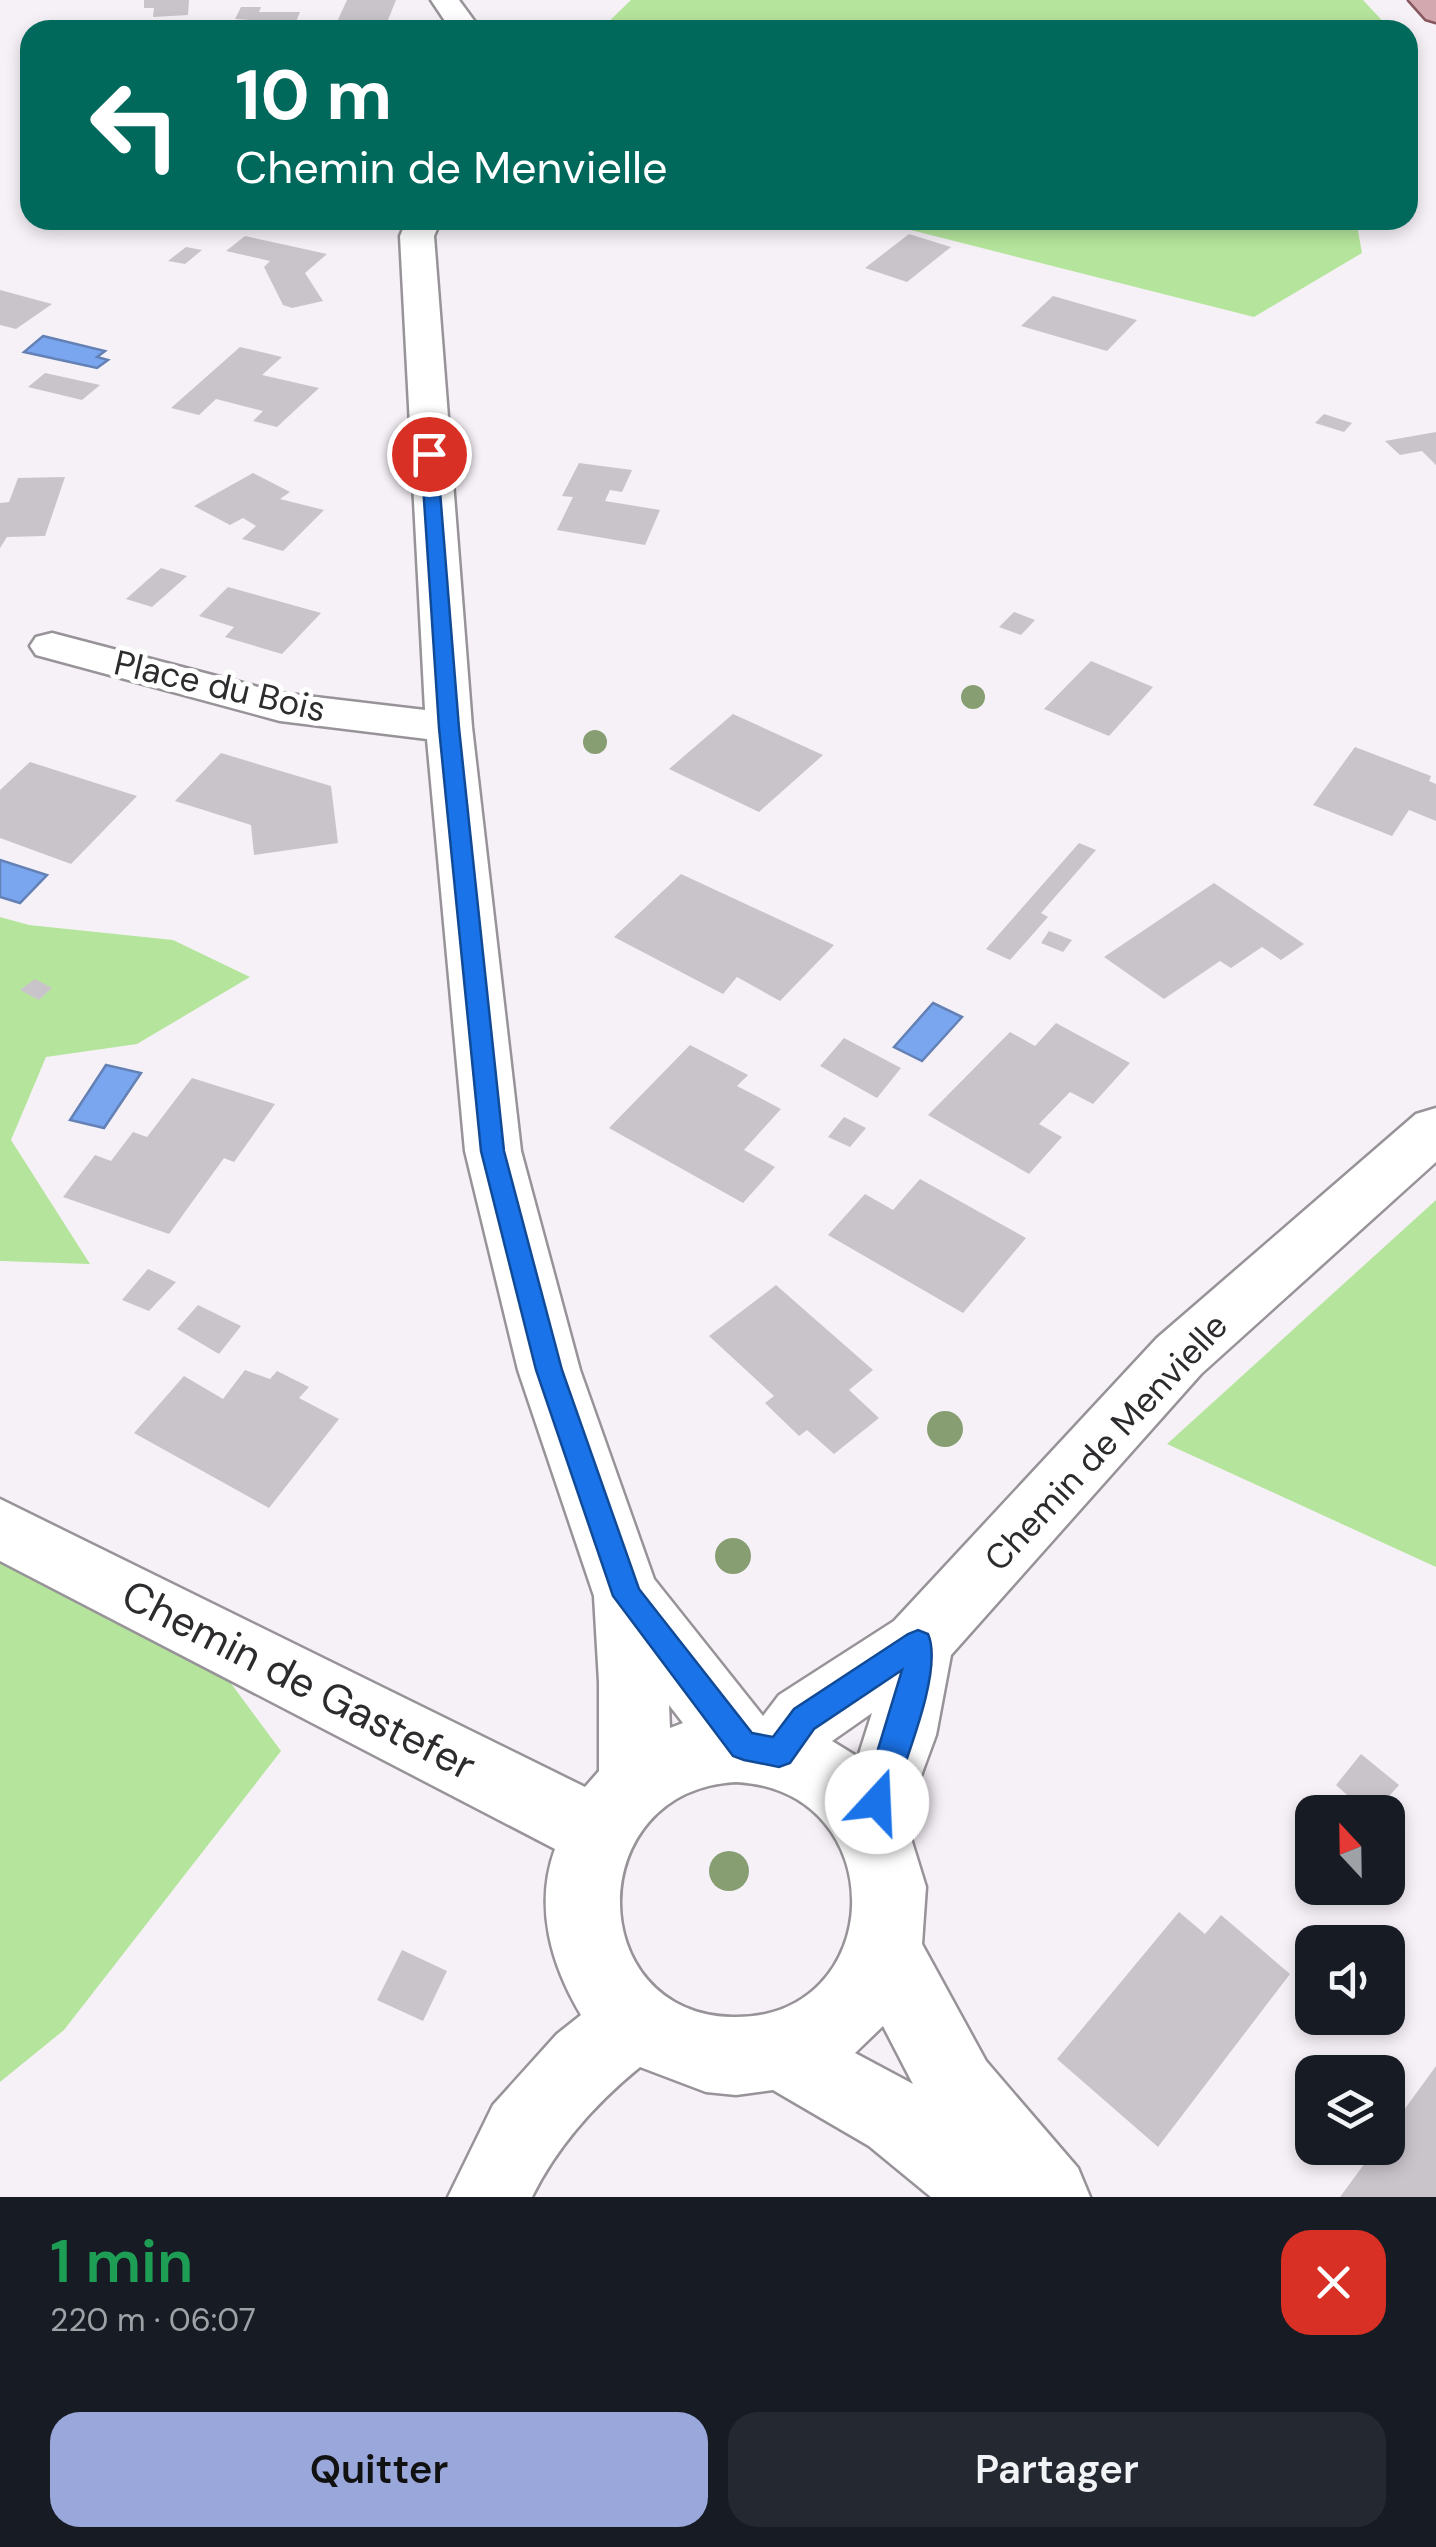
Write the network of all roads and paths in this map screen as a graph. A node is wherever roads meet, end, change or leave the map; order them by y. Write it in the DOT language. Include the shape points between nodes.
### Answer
graph roads {
  1 [pos="1423,0"];
  2 [pos="1436,13"];
  3 [pos="420,230"];
  4 [pos="52,646"];
  5 [pos="449,728"];
  6 [pos="1436,1129"];
  7 [pos="0,1528"];
  8 [pos="627,1596"];
  9 [pos="918,1643"];
  10 [pos="761,1749"];
  11 [pos="616,1808"];
  12 [pos="868,1822"];
  13 [pos="883,1949"];
  14 [pos="636,2022"];
  15 [pos="784,2052"];
  16 [pos="490,2197"];
  17 [pos="995,2197"];
  18 [pos="1049,2197"];
  1 -- 2 [label="main road"];
  3 -- 5 [label="street"];
  4 -- 5 [label="street, Place du Bois" via="280,707"];
  5 -- 8 [label="street" via="492,1151 549,1370"];
  6 -- 9 [label="street, Chemin de Menvielle" via="1179,1356"];
  7 -- 11 [label="street, Chemin de Gastefer"];
  8 -- 10 [label="street"];
  8 -- 11 [label="street" via="634,1682"];
  9 -- 10 [label="street, Chemin de Menvielle"];
  9 -- 12 [label="street" via="916,1677"];
  10 -- 11 [label="street" via="705,1749 668,1762"];
  10 -- 12 [label="street" via="814,1767"];
  11 -- 14 [label="street" via="584,1881 584,1932 602,1981"];
  12 -- 13 [label="street" via="884,1862 889,1906"];
  13 -- 15 [label="street" via="862,1993 828,2029"];
  13 -- 18 [label="street" via="958,2089"];
  14 -- 15 [label="street" via="680,2048 732,2058"];
  14 -- 16 [label="street" via="584,2062 521,2133"];
  15 -- 17 [label="street" via="897,2118"];
}
